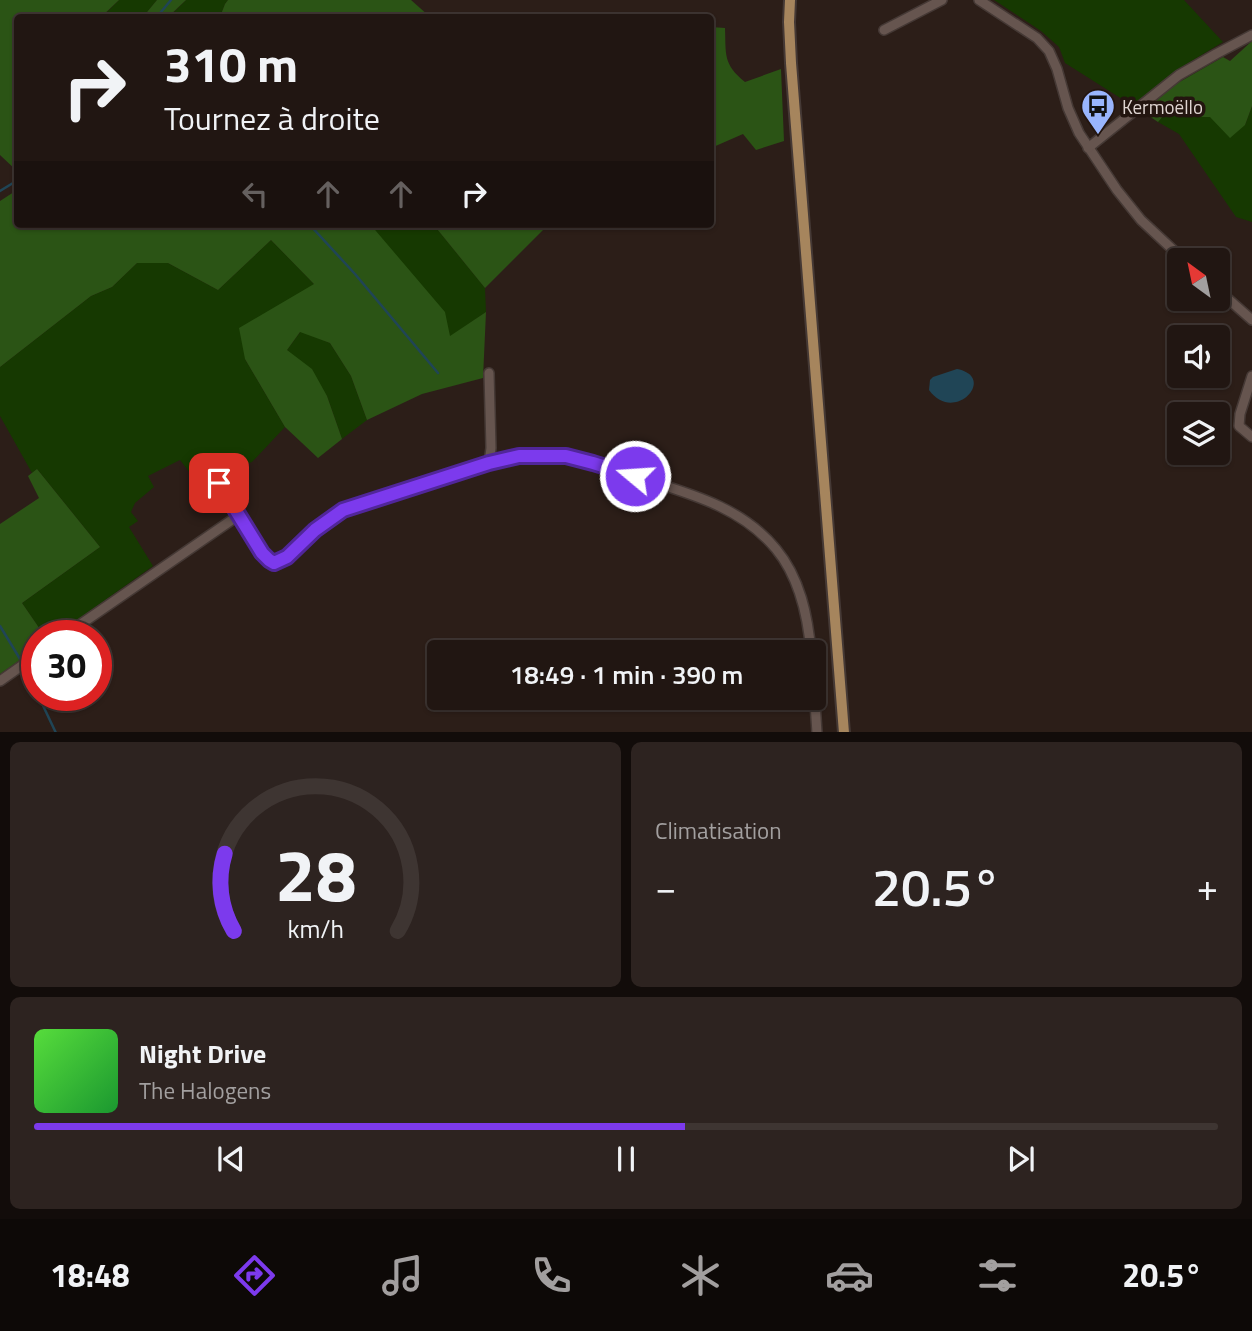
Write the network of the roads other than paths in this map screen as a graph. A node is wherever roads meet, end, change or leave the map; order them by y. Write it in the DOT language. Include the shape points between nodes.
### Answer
graph roads {
  1 [pos="790,0"];
  2 [pos="942,0"];
  3 [pos="979,0"];
  4 [pos="884,30"];
  5 [pos="1252,35"];
  6 [pos="1088,148"];
  7 [pos="1172,248"];
  8 [pos="1230,301"];
  9 [pos="1252,320"];
  10 [pos="489,373"];
  11 [pos="1252,376"];
  12 [pos="1252,437"];
  13 [pos="489,463"];
  14 [pos="219,483"];
  15 [pos="239,515"];
  16 [pos="87,620"];
  17 [pos="809,640"];
  18 [pos="21,666"];
  19 [pos="0,681"];
  20 [pos="816,710"];
  21 [pos="817,732"];
  22 [pos="844,732"];
  1 -- 22 [label="main road" via="791,63"];
  2 -- 4 [label="street"];
  3 -- 6 [label="street" via="1037,37 1049,51 1068,108"];
  5 -- 6 [label="street" via="1179,75"];
  6 -- 7 [label="street" via="1141,220"];
  8 -- 9 [label="street"];
  10 -- 13 [label="street"];
  11 -- 12 [label="street" via="1239,426"];
  13 -- 15 [label="street" via="343,510 274,563 262,553"];
  13 -- 17 [label="street" via="519,456 566,456 732,511 752,524 789,567 799,588"];
  14 -- 15 [label="street"];
  15 -- 16 [label="street"];
  18 -- 19 [label="street"];
  20 -- 21 [label="street"];
}
